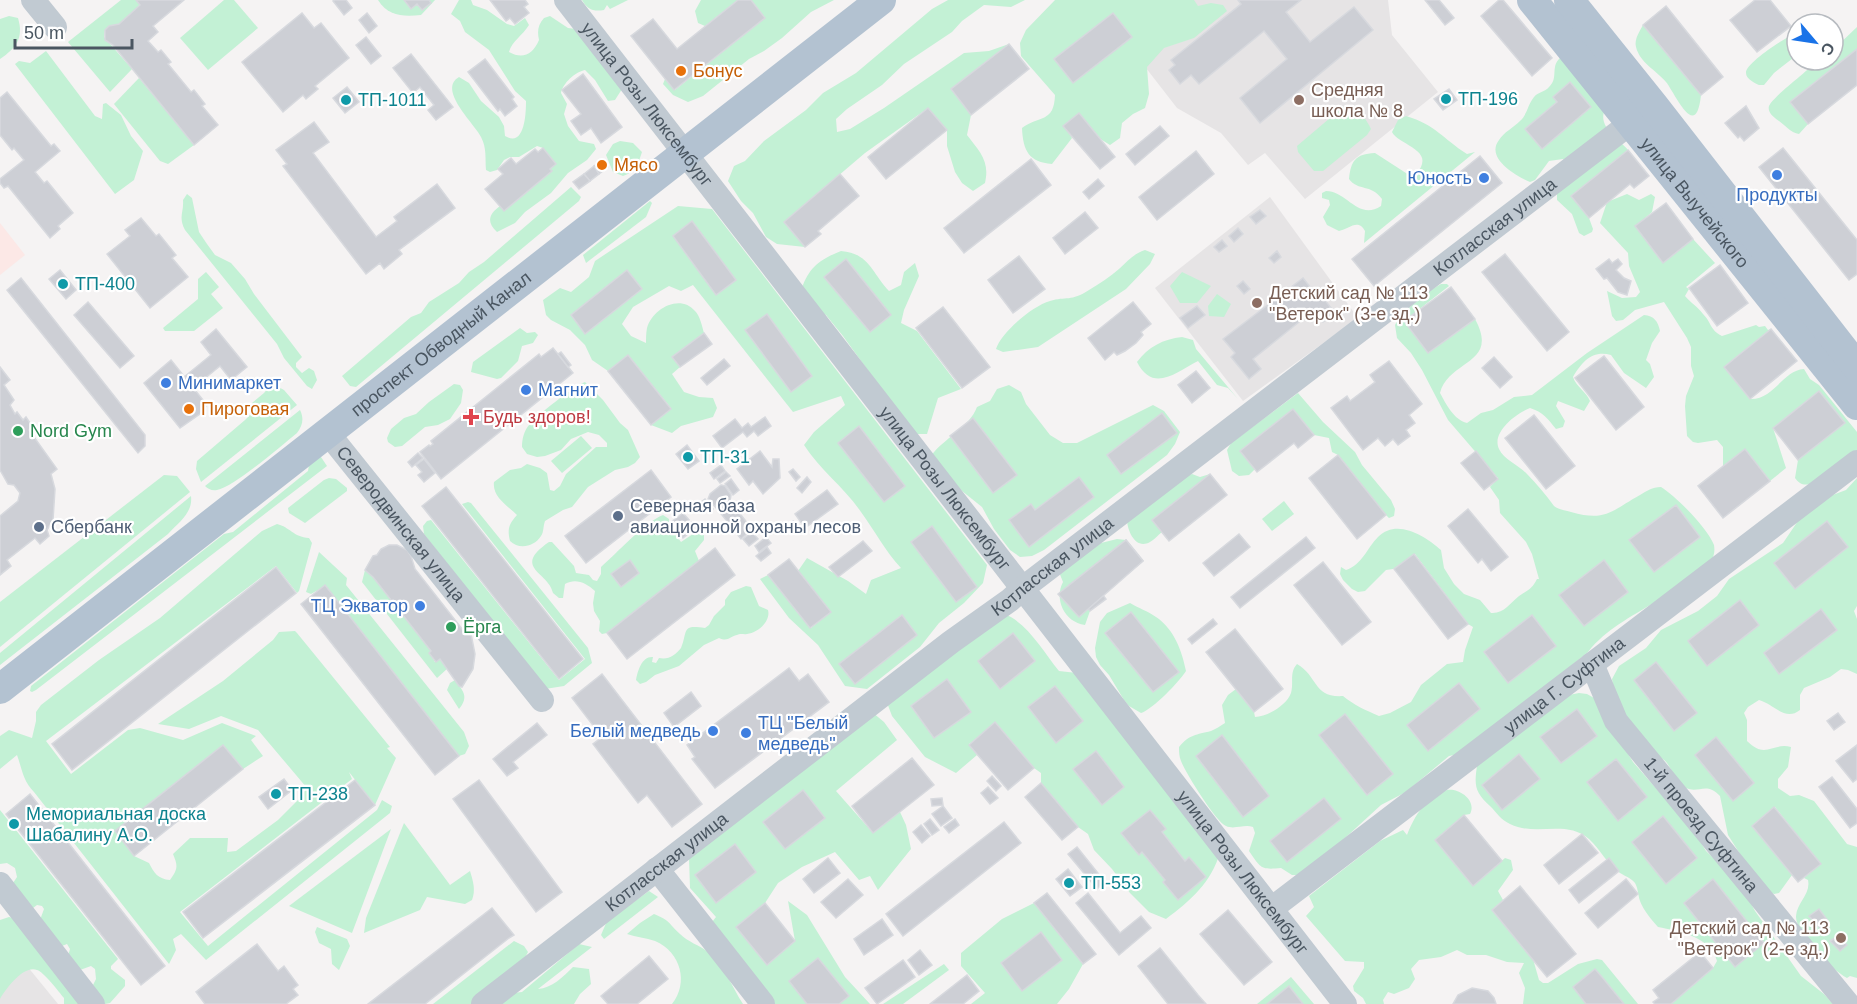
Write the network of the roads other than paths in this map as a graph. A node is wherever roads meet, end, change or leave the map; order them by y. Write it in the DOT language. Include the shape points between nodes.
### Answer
graph roads {
  1 [pos="33,0"];
  2 [pos="566,0"];
  3 [pos="881,0"];
  4 [pos="1532,0"];
  5 [pos="1569,0"];
  6 [pos="55,27"];
  7 [pos="1636,119"];
  8 [pos="685,152"];
  9 [pos="1857,367"];
  10 [pos="1857,405"];
  11 [pos="327,432"];
  12 [pos="1857,462"];
  13 [pos="1023,588"];
  14 [pos="1592,664"];
  15 [pos="0,689"];
  16 [pos="542,700"];
  17 [pos="657,869"];
  18 [pos="0,884"];
  19 [pos="1271,909"];
  20 [pos="93,1004"];
  21 [pos="483,1004"];
  22 [pos="763,1004"];
  23 [pos="1345,1004"];
  24 [pos="1848,1004"];
  1 -- 6 [label="street"];
  2 -- 8 [label="street, улица Розы Люксембург"];
  3 -- 8 [label="main road, проспект Обводный Канал"];
  4 -- 7 [label="main road, улица Выучейского"];
  5 -- 7 [label="main road, улица Выучейского"];
  7 -- 9 [label="main road, улица Выучейского"];
  7 -- 10 [label="main road, улица Выучейского"];
  7 -- 13 [label="street, Котласская улица"];
  8 -- 11 [label="main road, проспект Обводный Канал"];
  8 -- 13 [label="street, улица Розы Люксембург"];
  11 -- 15 [label="main road, проспект Обводный Канал"];
  11 -- 16 [label="street, Северодвинская улица"];
  12 -- 14 [label="street, улица Г. Суфтина"];
  13 -- 17 [label="street, Котласская улица"];
  13 -- 19 [label="street, улица Розы Люксембург"];
  14 -- 19 [label="street, улица Г. Суфтина"];
  14 -- 24 [label="street, 1-й проезд Суфтина" via="1616,721"];
  17 -- 21 [label="street, Котласская улица"];
  17 -- 22 [label="street"];
  18 -- 20 [label="street"];
  19 -- 23 [label="street, улица Розы Люксембург"];
}
